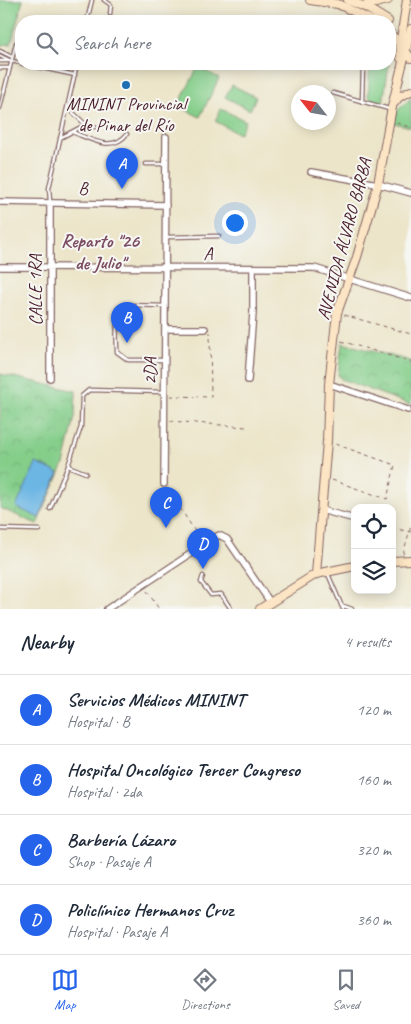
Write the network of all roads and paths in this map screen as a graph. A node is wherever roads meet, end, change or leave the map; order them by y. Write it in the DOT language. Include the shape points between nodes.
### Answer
graph roads {
  1 [pos="92,0"];
  2 [pos="104,0"];
  3 [pos="310,0"];
  4 [pos="348,0"];
  5 [pos="388,0"];
  6 [pos="407,0"];
  7 [pos="363,6"];
  8 [pos="110,14"];
  9 [pos="88,15"];
  10 [pos="361,15"];
  11 [pos="378,15"];
  12 [pos="396,28"];
  13 [pos="411,29"];
  14 [pos="402,33"];
  15 [pos="396,40"];
  16 [pos="410,41"];
  17 [pos="15,46"];
  18 [pos="0,51"];
  19 [pos="406,51"];
  20 [pos="0,56"];
  21 [pos="12,57"];
  22 [pos="0,61"];
  23 [pos="11,61"];
  24 [pos="15,62"];
  25 [pos="0,68"];
  26 [pos="10,68"];
  27 [pos="51,70"];
  28 [pos="76,70"];
  29 [pos="363,70"];
  30 [pos="75,75"];
  31 [pos="411,91"];
  32 [pos="336,94"];
  33 [pos="362,102"];
  34 [pos="0,108"];
  35 [pos="68,108"];
  36 [pos="391,108"];
  37 [pos="389,122"];
  38 [pos="411,127"];
  39 [pos="72,132"];
  40 [pos="127,134"];
  41 [pos="166,137"];
  42 [pos="60,138"];
  43 [pos="146,164"];
  44 [pos="166,164"];
  45 [pos="311,172"];
  46 [pos="378,184"];
  47 [pos="411,193"];
  48 [pos="0,202"];
  49 [pos="50,203"];
  50 [pos="166,205"];
  51 [pos="219,236"];
  52 [pos="166,237"];
  53 [pos="0,266"];
  54 [pos="50,267"];
  55 [pos="165,268"];
  56 [pos="253,268"];
  57 [pos="349,278"];
  58 [pos="411,290"];
  59 [pos="410,298"];
  60 [pos="166,306"];
  61 [pos="337,313"];
  62 [pos="205,328"];
  63 [pos="165,329"];
  64 [pos="411,334"];
  65 [pos="333,338"];
  66 [pos="165,360"];
  67 [pos="411,362"];
  68 [pos="50,378"];
  69 [pos="248,380"];
  70 [pos="329,384"];
  71 [pos="165,394"];
  72 [pos="408,410"];
  73 [pos="164,421"];
  74 [pos="246,427"];
  75 [pos="327,441"];
  76 [pos="68,466"];
  77 [pos="86,473"];
  78 [pos="324,477"];
  79 [pos="164,484"];
  80 [pos="50,509"];
  81 [pos="320,510"];
  82 [pos="351,518"];
  83 [pos="411,526"];
  84 [pos="0,529"];
  85 [pos="396,529"];
  86 [pos="39,530"];
  87 [pos="410,532"];
  88 [pos="203,544"];
  89 [pos="401,560"];
  90 [pos="411,560"];
  91 [pos="396,561"];
  92 [pos="351,567"];
  93 [pos="326,571"];
  94 [pos="316,574"];
  95 [pos="203,576"];
  96 [pos="142,584"];
  97 [pos="270,602"];
  98 [pos="341,605"];
  99 [pos="107,609"];
  100 [pos="159,609"];
  101 [pos="231,609"];
  102 [pos="260,609"];
  103 [pos="343,609"];
  104 [pos="352,609"];
  1 -- 9 [label="lane"];
  2 -- 8 [label="lane" via="112,5"];
  3 -- 10 [label="street" via="338,4"];
  4 -- 7 [label="street"];
  5 -- 7 [label="street"];
  6 -- 14 [label="street, AVENIDA ÁLVARO BARBA"];
  7 -- 11 [label="street"];
  12 -- 14 [label="street"];
  13 -- 16 [label="street, AVENIDA ÁLVARO BARBA"];
  14 -- 16 [label="street"];
  14 -- 19 [label="street, AVENIDA ÁLVARO BARBA"];
  15 -- 19 [label="street"];
  16 -- 19 [label="street, AVENIDA ÁLVARO BARBA"];
  17 -- 21 [label="lane"];
  18 -- 21 [label="lane"];
  19 -- 36 [label="street, AVENIDA ÁLVARO BARBA"];
  20 -- 23 [label="lane"];
  21 -- 23 [label="lane"];
  22 -- 23 [label="lane"];
  23 -- 24 [label="lane"];
  23 -- 26 [label="lane"];
  25 -- 26 [label="lane"];
  26 -- 34 [label="lane"];
  27 -- 30 [label="lane"];
  28 -- 30 [label="lane"];
  29 -- 33 [label="lane"];
  30 -- 35 [label="lane"];
  31 -- 36 [label="street" via="399,97"];
  32 -- 33 [label="lane"];
  33 -- 36 [label="lane"];
  35 -- 39 [label="lane" via="84,123 95,127 83,126"];
  35 -- 42 [label="lane"];
  36 -- 37 [label="street, AVENIDA ÁLVARO BARBA"];
  37 -- 38 [label="path"];
  37 -- 46 [label="street, AVENIDA ÁLVARO BARBA"];
  39 -- 40 [label="lane" via="109,145 122,141"];
  39 -- 42 [label="lane"];
  41 -- 44 [label="street, 2DA"];
  42 -- 49 [label="lane" via="49,188"];
  43 -- 44 [label="lane"];
  44 -- 50 [label="street, 2DA"];
  45 -- 46 [label="street"];
  46 -- 47 [label="street"];
  46 -- 57 [label="street, AVENIDA ÁLVARO BARBA"];
  48 -- 49 [label="street, B"];
  49 -- 50 [label="street, B"];
  49 -- 54 [label="street, CALLE 1RA"];
  50 -- 52 [label="street, 2DA"];
  51 -- 52 [label="lane"];
  52 -- 55 [label="street, 2DA"];
  53 -- 54 [label="street, A"];
  54 -- 55 [label="street, A"];
  54 -- 68 [label="street, CALLE 1RA"];
  55 -- 56 [label="street, A"];
  55 -- 60 [label="street, 2DA"];
  56 -- 57 [label="street, A" via="314,268"];
  56 -- 69 [label="street" via="254,313"];
  57 -- 59 [label="street, A"];
  57 -- 61 [label="street, AVENIDA ÁLVARO BARBA"];
  58 -- 59 [label="street"];
  60 -- 63 [label="street, 2DA"];
  60 -- 66 [label="lane" via="124,307 118,317 116,352 128,360"];
  61 -- 64 [label="path"];
  61 -- 65 [label="street, AVENIDA ÁLVARO BARBA"];
  62 -- 63 [label="street"];
  62 -- 71 [label="path" via="210,330 211,398"];
  63 -- 66 [label="street, 2DA"];
  65 -- 67 [label="path"];
  65 -- 70 [label="street, AVENIDA ÁLVARO BARBA"];
  66 -- 71 [label="street, 2DA"];
  70 -- 72 [label="street"];
  70 -- 75 [label="street, AVENIDA ÁLVARO BARBA"];
  71 -- 73 [label="street, 2DA"];
  71 -- 76 [label="lane" via="85,392 82,396 81,427"];
  73 -- 74 [label="path"];
  73 -- 79 [label="street, 2DA"];
  75 -- 78 [label="street, AVENIDA ÁLVARO BARBA"];
  75 -- 78 [label="path" via="394,466 387,499"];
  76 -- 77 [label="lane"];
  76 -- 80 [label="lane"];
  78 -- 81 [label="street, AVENIDA ÁLVARO BARBA"];
  79 -- 88 [label="path"];
  81 -- 82 [label="street"];
  81 -- 94 [label="street, AVENIDA ÁLVARO BARBA"];
  83 -- 87 [label="path"];
  84 -- 86 [label="lane"];
  85 -- 87 [label="path"];
  87 -- 89 [label="path"];
  88 -- 96 [label="street"];
  88 -- 97 [label="street" via="216,535 225,537"];
  89 -- 90 [label="street"];
  89 -- 91 [label="street"];
  92 -- 93 [label="street"];
  93 -- 94 [label="street"];
  93 -- 98 [label="lane"];
  94 -- 97 [label="street"];
  95 -- 101 [label="lane" via="201,582 210,595 221,594"];
  96 -- 99 [label="street"];
  96 -- 100 [label="path"];
  97 -- 102 [label="street"];
  98 -- 103 [label="lane"];
  98 -- 104 [label="lane"];
}
